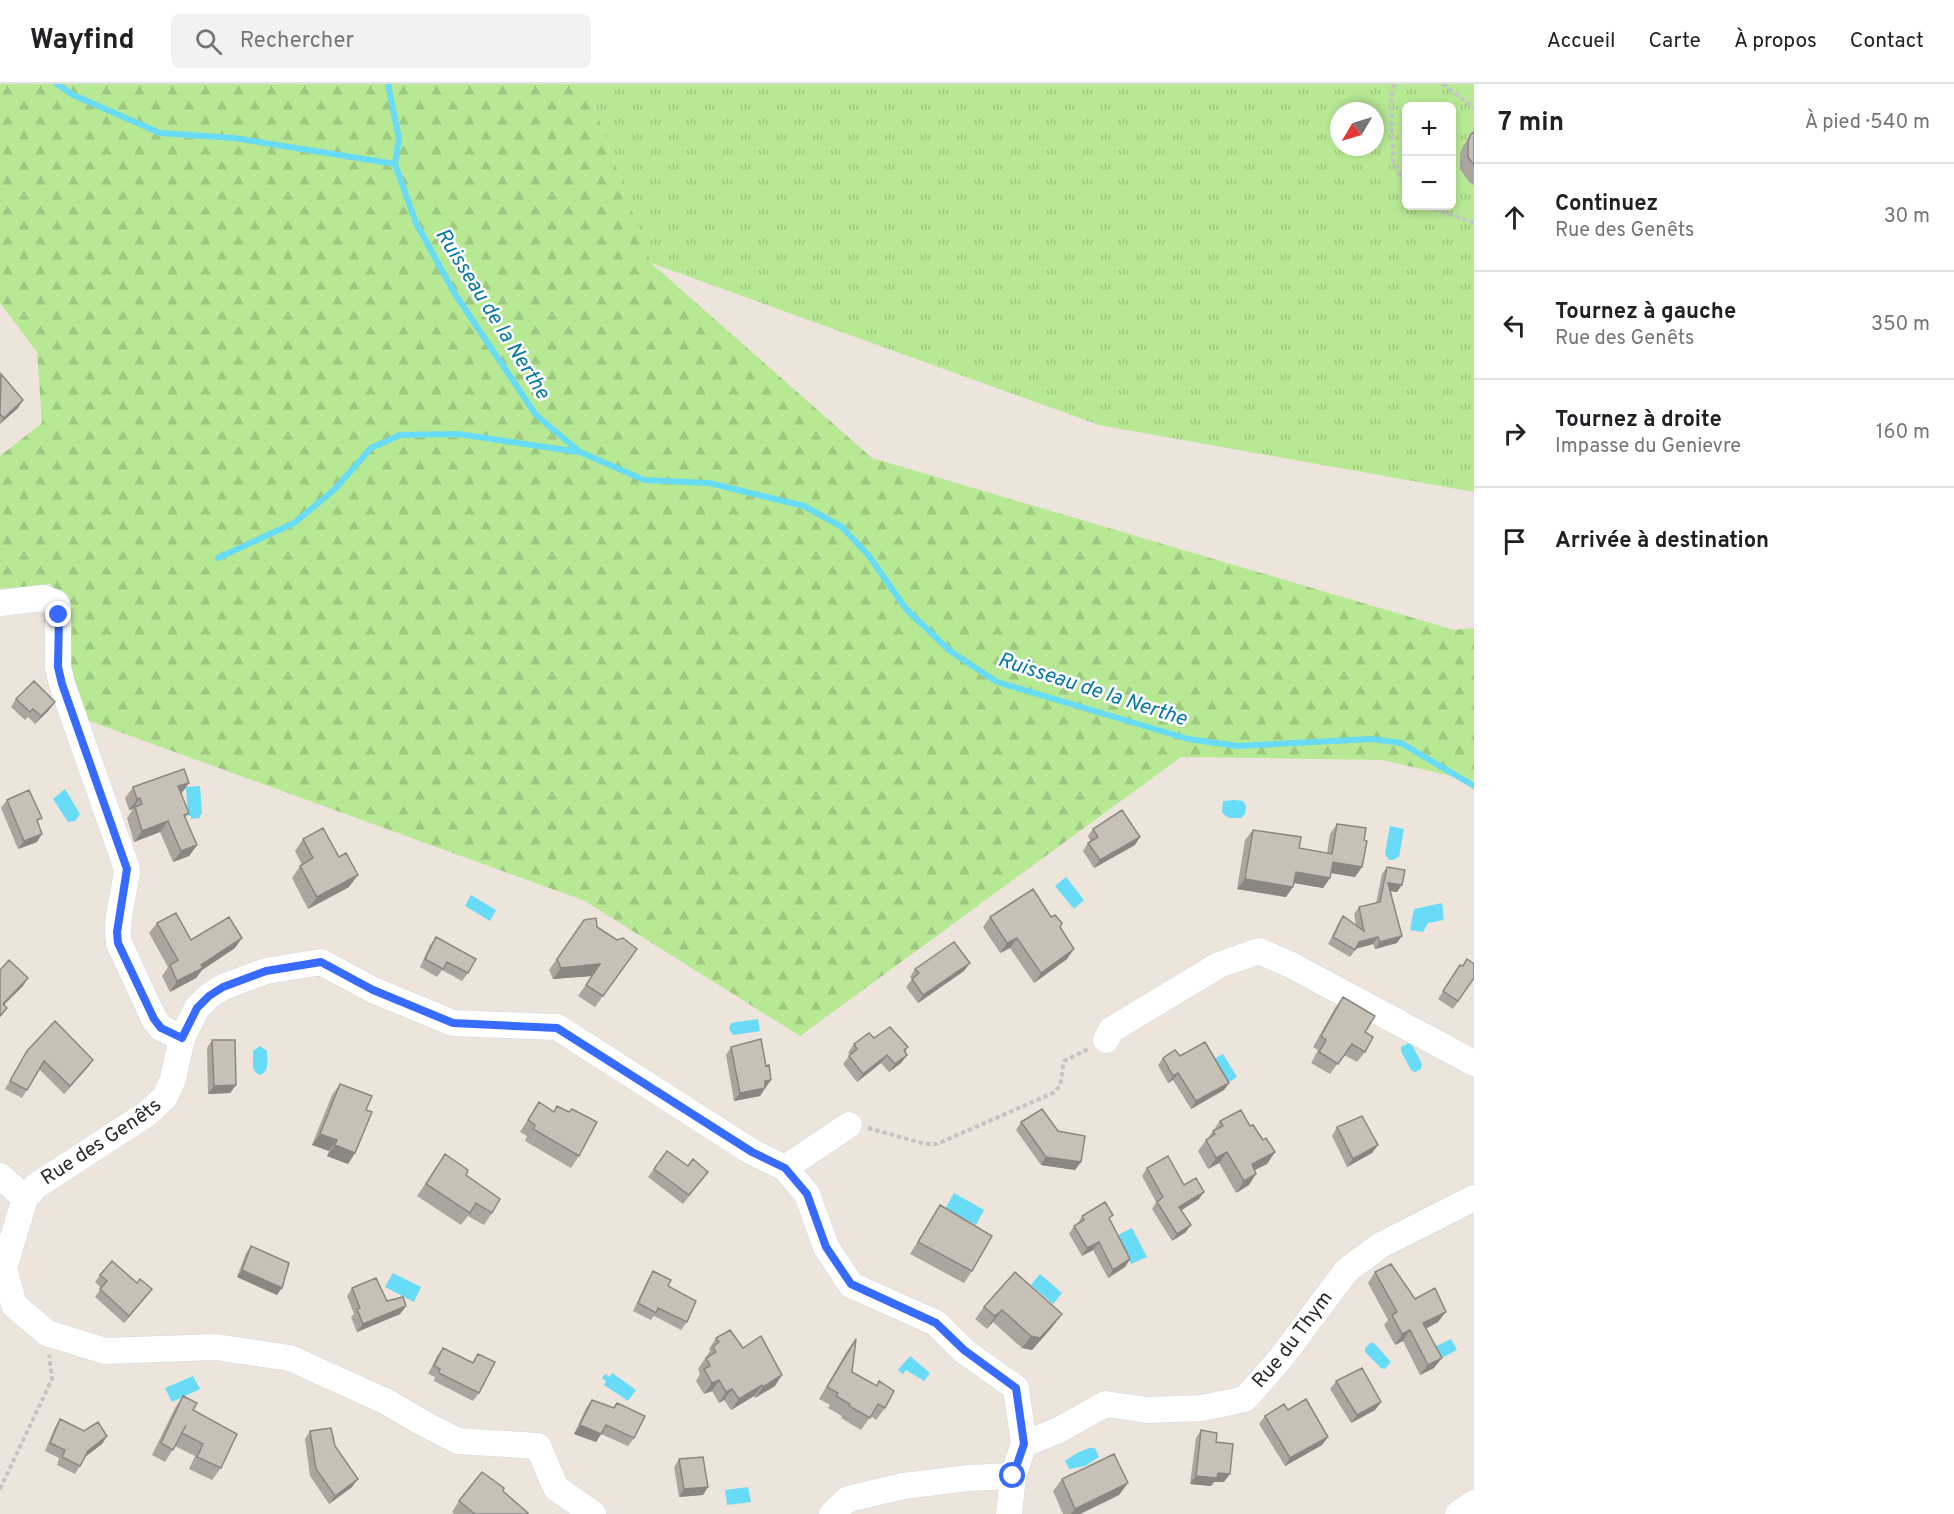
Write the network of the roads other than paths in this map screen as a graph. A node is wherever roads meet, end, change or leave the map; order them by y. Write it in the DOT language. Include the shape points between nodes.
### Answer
graph roads {
  1 [pos="0,603"];
  2 [pos="182,1038"];
  3 [pos="1106,1040"];
  4 [pos="1474,1063"];
  5 [pos="849,1125"];
  6 [pos="785,1168"];
  7 [pos="0,1176"];
  8 [pos="25,1198"];
  9 [pos="1474,1198"];
  10 [pos="1024,1444"];
  11 [pos="1013,1476"];
  12 [pos="1474,1503"];
  13 [pos="593,1514"];
  14 [pos="832,1514"];
  15 [pos="1009,1514"];
  16 [pos="1458,1514"];
  1 -- 2 [label="street" via="43,598 56,603 62,684 127,869 118,943 154,1019 161,1028"];
  2 -- 6 [label="street, Rue des Genêts" via="197,1008 223,987 266,971 321,962 373,990 453,1023 557,1028 752,1152"];
  2 -- 8 [label="street, Rue des Genêts" via="165,1097 148,1113 36,1186"];
  3 -- 4 [label="street" via="1111,1030 1219,965 1259,951"];
  5 -- 6 [label="street"];
  6 -- 10 [label="street, Rue des Genêts" via="807,1194 826,1247 851,1284 936,1323 964,1350 1016,1388"];
  7 -- 8 [label="street"];
  8 -- 13 [label="street, Rue des Genêts" via="4,1268 14,1305 47,1333 105,1351 215,1347 290,1358 387,1402 458,1441 537,1446 556,1488"];
  9 -- 10 [label="street, Rue du Thym" via="1381,1245 1347,1270 1245,1399 1148,1410 1105,1404"];
  10 -- 11 [label="street, Rue des Genêts"];
  11 -- 14 [label="street" via="903,1486 848,1499"];
  11 -- 15 [label="street, Rue des Genêts"];
  12 -- 16 [label="street"];
}
